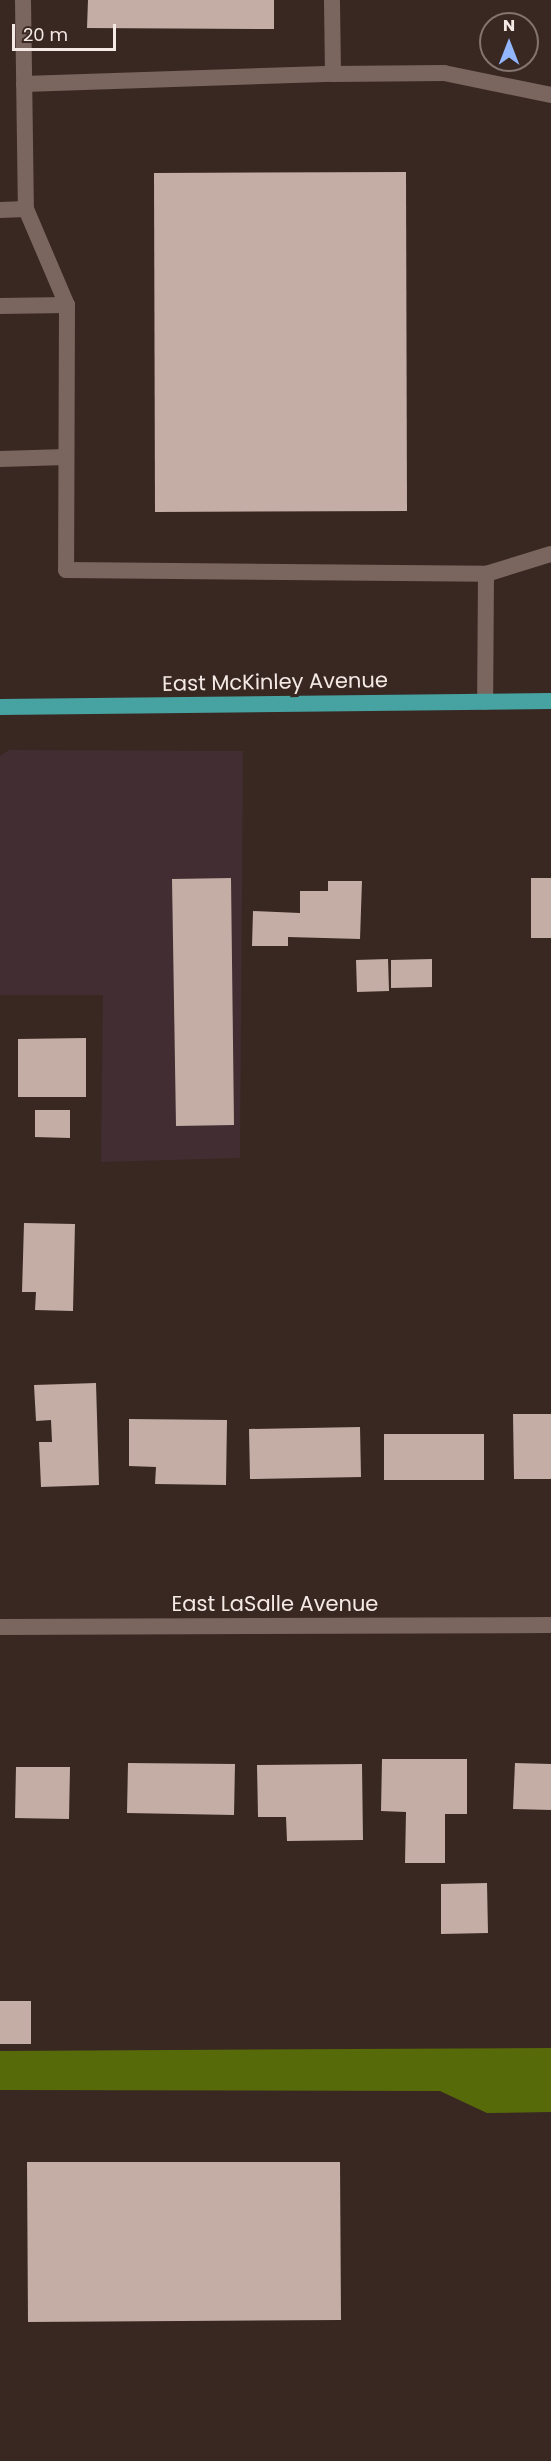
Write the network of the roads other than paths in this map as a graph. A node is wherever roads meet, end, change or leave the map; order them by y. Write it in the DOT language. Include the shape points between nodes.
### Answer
graph roads {
  1 [pos="23,0"];
  2 [pos="332,0"];
  3 [pos="333,75"];
  4 [pos="24,84"];
  5 [pos="551,95"];
  6 [pos="26,209"];
  7 [pos="0,210"];
  8 [pos="67,305"];
  9 [pos="0,306"];
  10 [pos="66,458"];
  11 [pos="0,459"];
  12 [pos="551,554"];
  13 [pos="486,574"];
  14 [pos="551,701"];
  15 [pos="485,702"];
  16 [pos="0,707"];
  17 [pos="551,1625"];
  18 [pos="0,1627"];
  1 -- 4 [label="street"];
  2 -- 3 [label="street"];
  3 -- 4 [label="street"];
  3 -- 5 [label="street" via="444,73"];
  4 -- 6 [label="street"];
  6 -- 7 [label="street"];
  6 -- 8 [label="street"];
  8 -- 9 [label="street"];
  8 -- 10 [label="street"];
  10 -- 11 [label="street"];
  10 -- 13 [label="street" via="66,570"];
  12 -- 13 [label="street"];
  13 -- 15 [label="street"];
  14 -- 15 [label="main road, East McKinley Avenue"];
  15 -- 16 [label="main road, East McKinley Avenue"];
  17 -- 18 [label="street, East LaSalle Avenue"];
}
